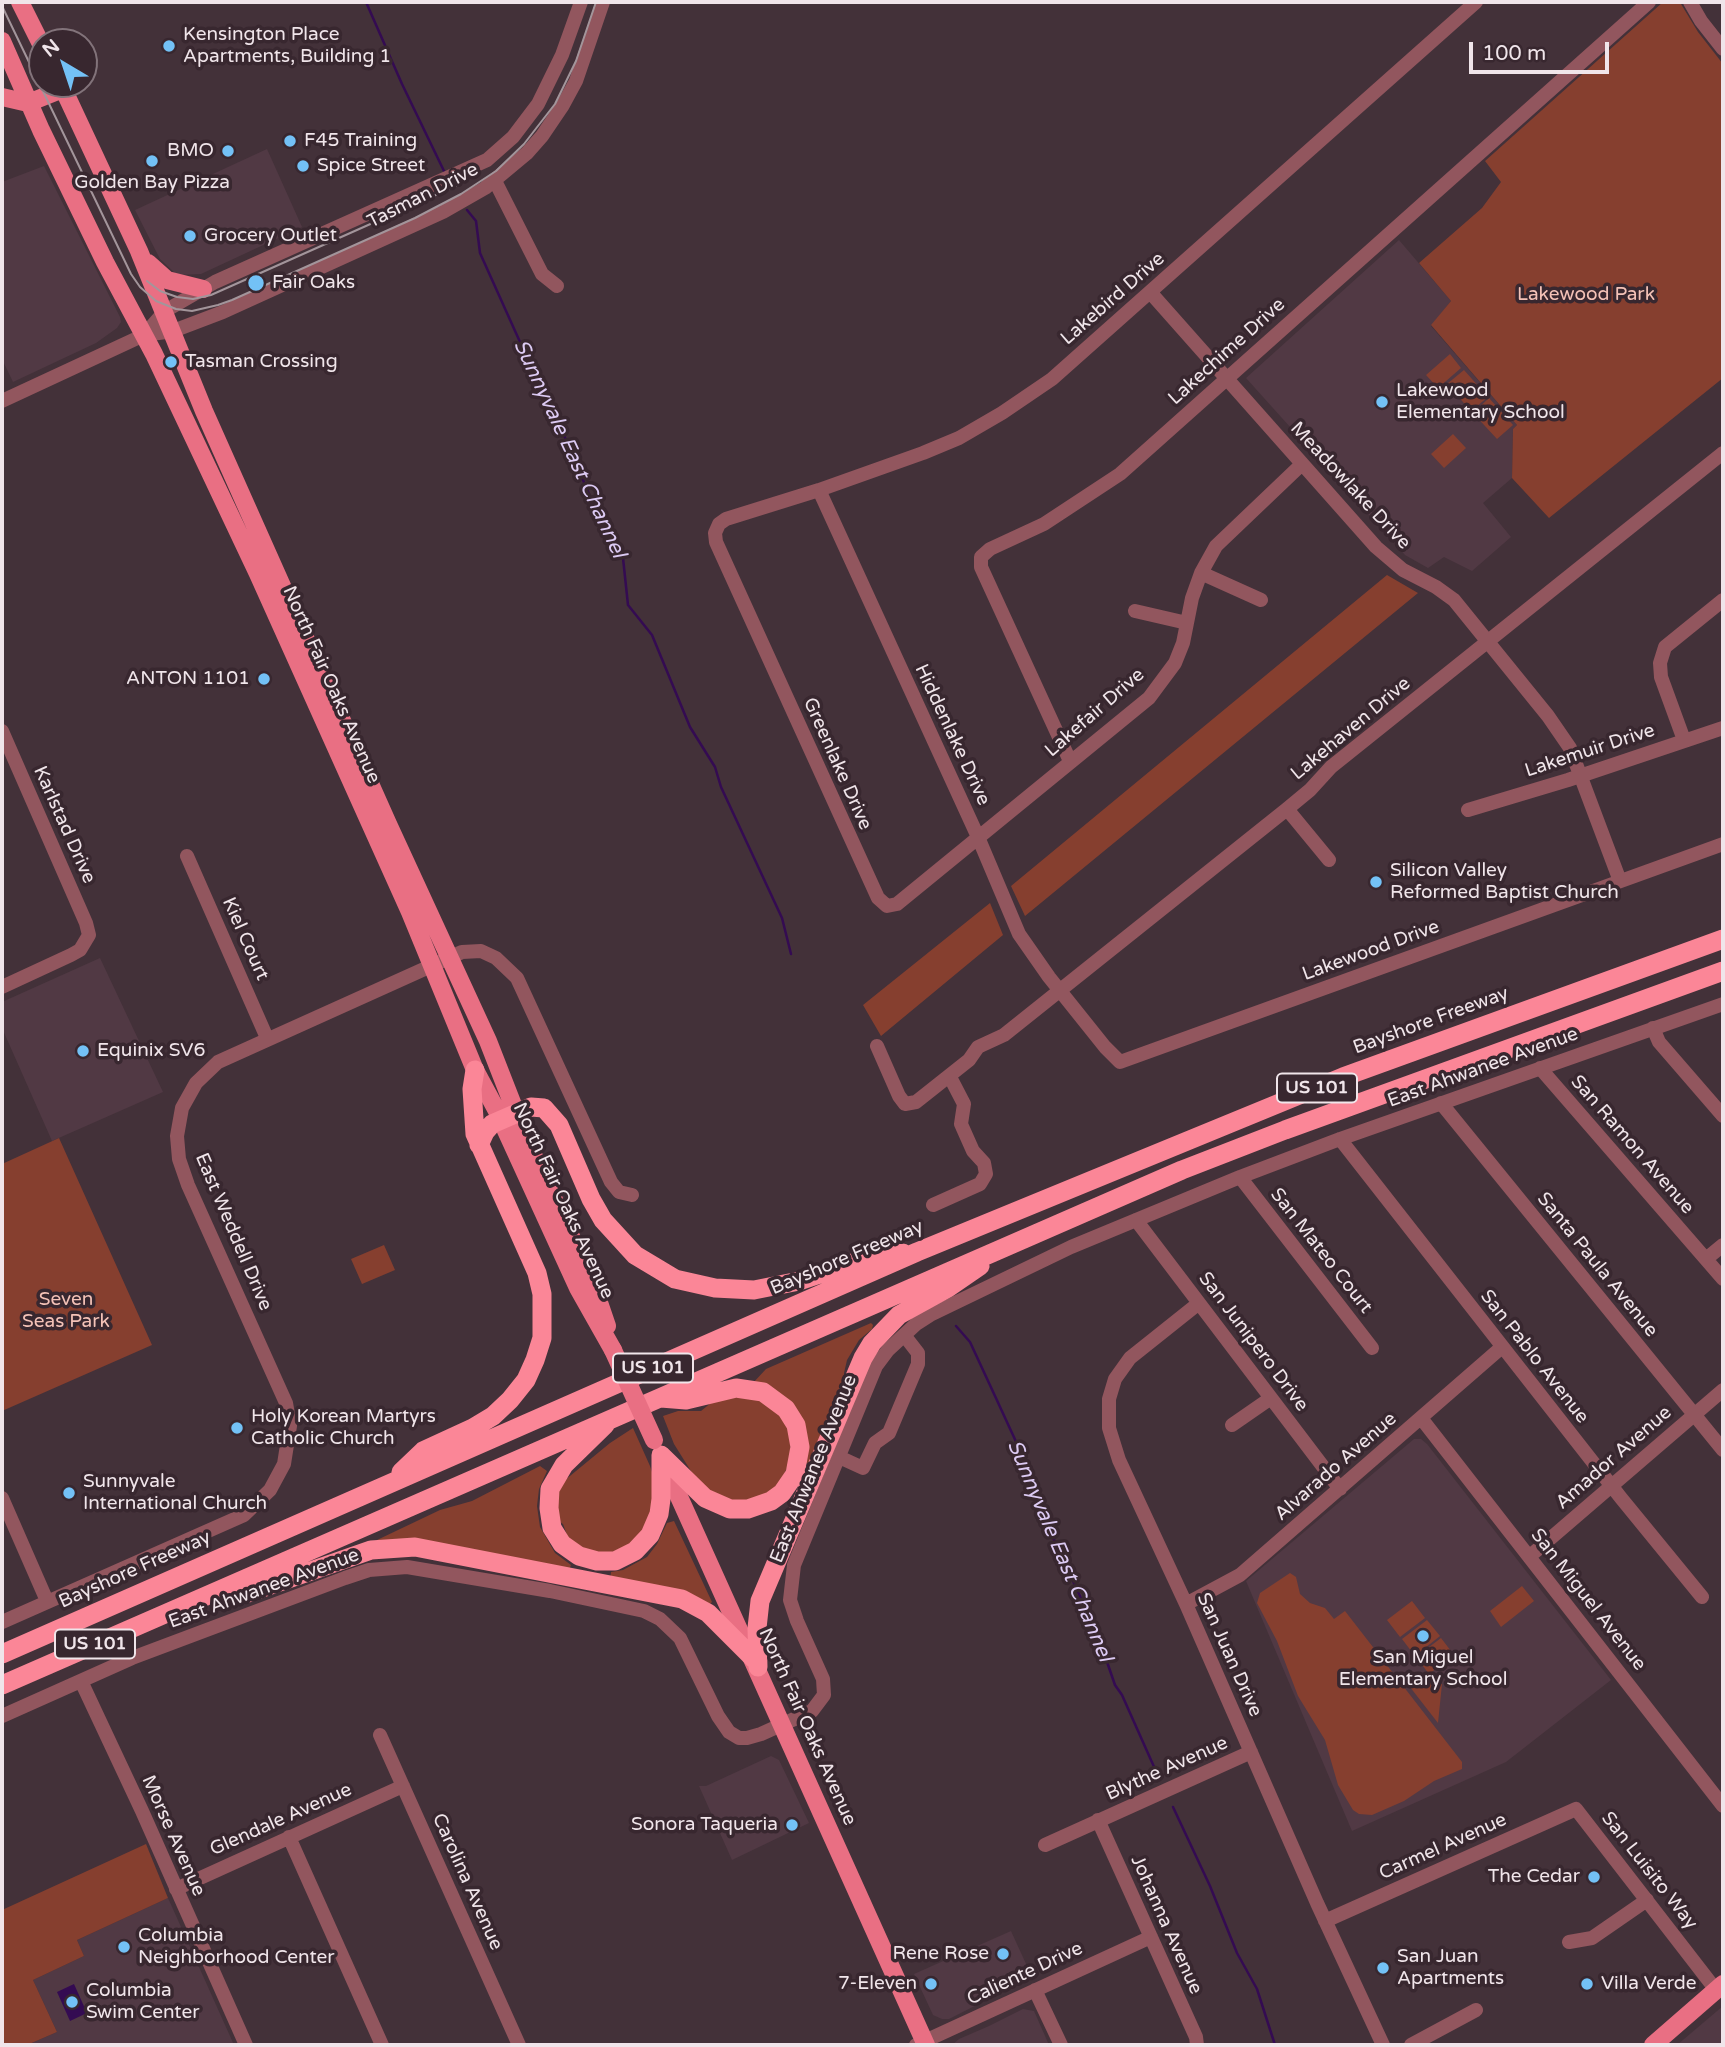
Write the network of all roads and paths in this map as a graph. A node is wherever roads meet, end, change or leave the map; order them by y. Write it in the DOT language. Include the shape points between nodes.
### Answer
graph roads {
  1 [pos="20,2"];
  2 [pos="582,2"];
  3 [pos="603,2"];
  4 [pos="1476,2"];
  5 [pos="1649,2"];
  6 [pos="1690,2"];
  7 [pos="33,28"];
  8 [pos="2,41"];
  9 [pos="1721,41"];
  10 [pos="2,97"];
  11 [pos="39,98"];
  12 [pos="67,98"];
  13 [pos="28,103"];
  14 [pos="495,181"];
  15 [pos="139,251"];
  16 [pos="557,286"];
  17 [pos="203,289"];
  18 [pos="1150,292"];
  19 [pos="165,311"];
  20 [pos="173,331"];
  21 [pos="144,335"];
  22 [pos="1226,378"];
  23 [pos="2,401"];
  24 [pos="1723,453"];
  25 [pos="1302,464"];
  26 [pos="819,490"];
  27 [pos="717,528"];
  28 [pos="1201,573"];
  29 [pos="1261,600"];
  30 [pos="1723,600"];
  31 [pos="1135,611"];
  32 [pos="1187,623"];
  33 [pos="1488,641"];
  34 [pos="1723,728"];
  35 [pos="2,731"];
  36 [pos="1684,740"];
  37 [pos="1070,761"];
  38 [pos="1582,776"];
  39 [pos="1287,808"];
  40 [pos="1468,810"];
  41 [pos="978,837"];
  42 [pos="1723,844"];
  43 [pos="187,856"];
  44 [pos="1329,860"];
  45 [pos="1620,881"];
  46 [pos="1723,939"];
  47 [pos="450,957"];
  48 [pos="431,965"];
  49 [pos="1723,971"];
  50 [pos="2,986"];
  51 [pos="1059,990"];
  52 [pos="1723,1004"];
  53 [pos="1653,1028"];
  54 [pos="267,1038"];
  55 [pos="877,1046"];
  56 [pos="1540,1068"];
  57 [pos="475,1070"];
  58 [pos="950,1077"];
  59 [pos="1441,1103"];
  60 [pos="508,1116"];
  61 [pos="1723,1116"];
  62 [pos="1340,1139"];
  63 [pos="479,1145"];
  64 [pos="1240,1177"];
  65 [pos="632,1195"];
  66 [pos="933,1205"];
  67 [pos="1136,1220"];
  68 [pos="1018,1240"];
  69 [pos="1723,1245"];
  70 [pos="917,1252"];
  71 [pos="1706,1259"];
  72 [pos="1723,1279"];
  73 [pos="1199,1303"];
  74 [pos="904,1335"];
  75 [pos="1502,1347"];
  76 [pos="1372,1348"];
  77 [pos="1723,1390"];
  78 [pos="658,1398"];
  79 [pos="1271,1398"];
  80 [pos="1693,1414"];
  81 [pos="1421,1418"];
  82 [pos="610,1419"];
  83 [pos="1232,1425"];
  84 [pos="657,1447"];
  85 [pos="1723,1450"];
  86 [pos="839,1457"];
  87 [pos="388,1484"];
  88 [pos="1612,1486"];
  89 [pos="1340,1489"];
  90 [pos="2,1498"];
  91 [pos="1530,1556"];
  92 [pos="1702,1597"];
  93 [pos="47,1601"];
  94 [pos="189,1603"];
  95 [pos="1186,1604"];
  96 [pos="2,1622"];
  97 [pos="2,1654"];
  98 [pos="756,1663"];
  99 [pos="81,1681"];
  100 [pos="2,1685"];
  101 [pos="2,1716"];
  102 [pos="783,1725"];
  103 [pos="380,1735"];
  104 [pos="1251,1752"];
  105 [pos="403,1786"];
  106 [pos="1723,1806"];
  107 [pos="1576,1809"];
  108 [pos="1098,1821"];
  109 [pos="289,1838"];
  110 [pos="1045,1845"];
  111 [pos="176,1889"];
  112 [pos="1647,1900"];
  113 [pos="1325,1921"];
  114 [pos="1151,1937"];
  115 [pos="1569,1942"];
  116 [pos="1720,1987"];
  117 [pos="1035,1990"];
  118 [pos="1476,2010"];
  119 [pos="922,2044"];
  120 [pos="246,2045"];
  121 [pos="382,2045"];
  122 [pos="519,2045"];
  123 [pos="1061,2045"];
  124 [pos="1197,2045"];
  125 [pos="1383,2045"];
  126 [pos="1411,2045"];
  127 [pos="1653,2045"];
  1 -- 7 [label="main road"];
  2 -- 17 [label="street, Tasman Drive" via="538,104 513,137 487,160"];
  3 -- 14 [label="street, Tasman Drive" via="563,105 534,145"];
  4 -- 18 [label="street, Lakebird Drive"];
  5 -- 22 [label="street, Lakechime Drive"];
  6 -- 9 [label="street"];
  8 -- 13 [label="main road, North Fair Oaks Avenue"];
  10 -- 13 [label="main road"];
  11 -- 13 [label="main road"];
  12 -- 15 [label="main road, North Fair Oaks Avenue"];
  13 -- 21 [label="main road, North Fair Oaks Avenue"];
  14 -- 16 [label="street" via="542,274"];
  14 -- 20 [label="street, Tasman Drive" via="443,212"];
  15 -- 17 [label="main road" via="167,280"];
  15 -- 19 [label="main road, North Fair Oaks Avenue"];
  17 -- 19 [label="street, Tasman Drive"];
  18 -- 22 [label="street, Meadowlake Drive"];
  18 -- 26 [label="street, Lakebird Drive" via="1052,379 1002,413 959,438"];
  19 -- 20 [label="main road, North Fair Oaks Avenue"];
  19 -- 21 [label="street, Tasman Drive"];
  20 -- 21 [label="street, Tasman Drive"];
  20 -- 47 [label="main road, North Fair Oaks Avenue"];
  21 -- 23 [label="street"];
  21 -- 48 [label="main road, North Fair Oaks Avenue" via="263,587"];
  22 -- 25 [label="street, Meadowlake Drive"];
  22 -- 37 [label="street, Lakechime Drive" via="1120,474 1044,524 981,557 981,567"];
  24 -- 33 [label="street, Lakehaven Drive"];
  25 -- 28 [label="street, Lakefair Drive" via="1216,546"];
  25 -- 33 [label="street, Meadowlake Drive" via="1376,547 1403,570 1454,600"];
  26 -- 27 [label="street, Lakebird Drive" via="726,519"];
  26 -- 41 [label="street, Hiddenlake Drive"];
  27 -- 41 [label="street, Greenlake Drive" via="716,542 878,898 887,906 897,904"];
  28 -- 29 [label="street"];
  28 -- 32 [label="street, Lakefair Drive"];
  30 -- 36 [label="street" via="1665,647 1660,663"];
  31 -- 32 [label="street"];
  32 -- 37 [label="street, Lakefair Drive" via="1175,663 1149,698"];
  33 -- 38 [label="street, Meadowlake Drive" via="1570,748"];
  33 -- 39 [label="street, Lakehaven Drive"];
  34 -- 36 [label="street, Lakemuir Drive"];
  35 -- 50 [label="street, Karlstad Drive" via="89,935 80,950"];
  36 -- 38 [label="street, Lakemuir Drive"];
  37 -- 41 [label="street, Lakefair Drive"];
  38 -- 40 [label="street, Lakemuir Drive"];
  38 -- 45 [label="street, Meadowlake Drive"];
  39 -- 44 [label="street"];
  39 -- 51 [label="street, Lakehaven Drive"];
  41 -- 51 [label="street, Hiddenlake Drive" via="1019,934"];
  42 -- 45 [label="street, Lakewood Drive"];
  43 -- 54 [label="street, Kiel Court"];
  45 -- 51 [label="street, Lakewood Drive" via="1120,1062"];
  46 -- 70 [label="highway, Bayshore Freeway / US 101" via="1343,1077"];
  47 -- 48 [label="street, East Weddell Drive"];
  47 -- 60 [label="main road, North Fair Oaks Avenue" via="488,1041"];
  47 -- 65 [label="street, East Weddell Drive" via="481,951 517,978 611,1182 619,1192"];
  48 -- 54 [label="street, East Weddell Drive"];
  48 -- 57 [label="main road, North Fair Oaks Avenue"];
  49 -- 68 [label="highway, US 101" via="1284,1130"];
  51 -- 58 [label="street, Lakehaven Drive" via="1004,1035 978,1047"];
  52 -- 53 [label="street, East Ahwanee Avenue"];
  53 -- 56 [label="street, East Ahwanee Avenue"];
  53 -- 61 [label="street" via="1659,1042"];
  54 -- 93 [label="street, East Weddell Drive" via="218,1062 197,1083 183,1108 177,1146 188,1185 286,1403 290,1426 284,1464 270,1490 244,1515"];
  55 -- 58 [label="street" via="905,1104 916,1102"];
  56 -- 59 [label="street, East Ahwanee Avenue"];
  56 -- 71 [label="street, San Ramon Avenue"];
  57 -- 60 [label="main road, North Fair Oaks Avenue"];
  57 -- 63 [label="highway" via="473,1125"];
  58 -- 66 [label="street" via="964,1104 961,1125 986,1174 980,1184"];
  59 -- 62 [label="street, East Ahwanee Avenue"];
  59 -- 80 [label="street, Santa Paula Avenue"];
  60 -- 63 [label="highway" via="492,1124"];
  60 -- 70 [label="highway" via="531,1107 544,1108 552,1115 603,1220 635,1255 675,1279 754,1290 799,1281 879,1254"];
  60 -- 84 [label="main road, North Fair Oaks Avenue, bridge" via="592,1282 613,1350"];
  62 -- 64 [label="street, East Ahwanee Avenue"];
  62 -- 75 [label="street, San Pablo Avenue"];
  63 -- 87 [label="highway" via="537,1273 542,1338 526,1380 510,1400 473,1428 423,1451"];
  64 -- 67 [label="street, East Ahwanee Avenue"];
  64 -- 76 [label="street, San Mateo Court"];
  67 -- 73 [label="street, San Junipero Drive"];
  67 -- 74 [label="street, East Ahwanee Avenue" via="930,1315"];
  68 -- 78 [label="highway, US 101"];
  68 -- 98 [label="highway" via="900,1315 867,1351 760,1601"];
  69 -- 71 [label="street"];
  70 -- 87 [label="highway, Bayshore Freeway / US 101"];
  71 -- 72 [label="street, San Ramon Avenue"];
  73 -- 79 [label="street, San Junipero Drive"];
  73 -- 95 [label="street, San Juan Drive" via="1130,1358 1115,1379 1110,1399 1109,1427 1119,1460"];
  74 -- 86 [label="street, East Ahwanee Avenue" via="876,1366"];
  74 -- 86 [label="street" via="919,1357 889,1433 876,1443 863,1468"];
  75 -- 81 [label="street, Alvarado Avenue"];
  75 -- 88 [label="street, San Pablo Avenue"];
  77 -- 80 [label="street, Amador Avenue"];
  78 -- 82 [label="highway, US 101"];
  78 -- 84 [label="highway" via="686,1400 736,1388 763,1392 786,1409 796,1425 800,1447 795,1474 782,1493 748,1509 730,1509 705,1498"];
  79 -- 83 [label="street"];
  79 -- 89 [label="street, San Junipero Drive"];
  80 -- 85 [label="street, Santa Paula Avenue"];
  80 -- 88 [label="street, Amador Avenue"];
  81 -- 89 [label="street, Alvarado Avenue"];
  81 -- 91 [label="street, San Miguel Avenue"];
  82 -- 84 [label="highway" via="565,1465 550,1489 552,1528 570,1550 606,1562 643,1544 659,1514"];
  82 -- 94 [label="highway, US 101"];
  84 -- 98 [label="main road, North Fair Oaks Avenue"];
  86 -- 102 [label="street, East Ahwanee Avenue" via="790,1584 790,1601 823,1679 824,1695 812,1711"];
  87 -- 97 [label="highway, Bayshore Freeway / US 101"];
  88 -- 91 [label="street, Amador Avenue"];
  88 -- 92 [label="street, San Pablo Avenue"];
  89 -- 95 [label="street, Alvarado Avenue" via="1240,1575"];
  90 -- 93 [label="street"];
  91 -- 106 [label="street, San Miguel Avenue"];
  93 -- 96 [label="street, East Weddell Drive"];
  94 -- 98 [label="highway" via="245,1594 370,1550 415,1547 682,1598 708,1613"];
  94 -- 100 [label="highway, US 101"];
  95 -- 104 [label="street, San Juan Drive"];
  98 -- 102 [label="main road, North Fair Oaks Avenue"];
  99 -- 101 [label="street, East Ahwanee Avenue"];
  99 -- 102 [label="street, East Ahwanee Avenue" via="345,1578 369,1570 407,1567 644,1611 680,1638 729,1732 747,1738"];
  99 -- 111 [label="street, Morse Avenue"];
  102 -- 119 [label="main road, North Fair Oaks Avenue"];
  103 -- 105 [label="street, Carolina Avenue"];
  104 -- 108 [label="street, Blythe Avenue"];
  104 -- 113 [label="street, San Juan Drive"];
  105 -- 109 [label="street, Glendale Avenue"];
  105 -- 122 [label="street, Carolina Avenue"];
  107 -- 112 [label="street, San Luisito Way"];
  107 -- 113 [label="street, Carmel Avenue"];
  108 -- 110 [label="street, Blythe Avenue"];
  108 -- 114 [label="street, Johanna Avenue"];
  109 -- 111 [label="street, Glendale Avenue"];
  109 -- 121 [label="street"];
  111 -- 120 [label="street, Morse Avenue"];
  112 -- 115 [label="street" via="1592,1938"];
  112 -- 116 [label="street, San Luisito Way"];
  113 -- 125 [label="street, San Juan Drive"];
  114 -- 117 [label="street, Caliente Drive"];
  114 -- 124 [label="street, Johanna Avenue"];
  116 -- 127 [label="main road"];
  117 -- 119 [label="street, Caliente Drive"];
  117 -- 123 [label="street"];
  118 -- 126 [label="street"];
}
